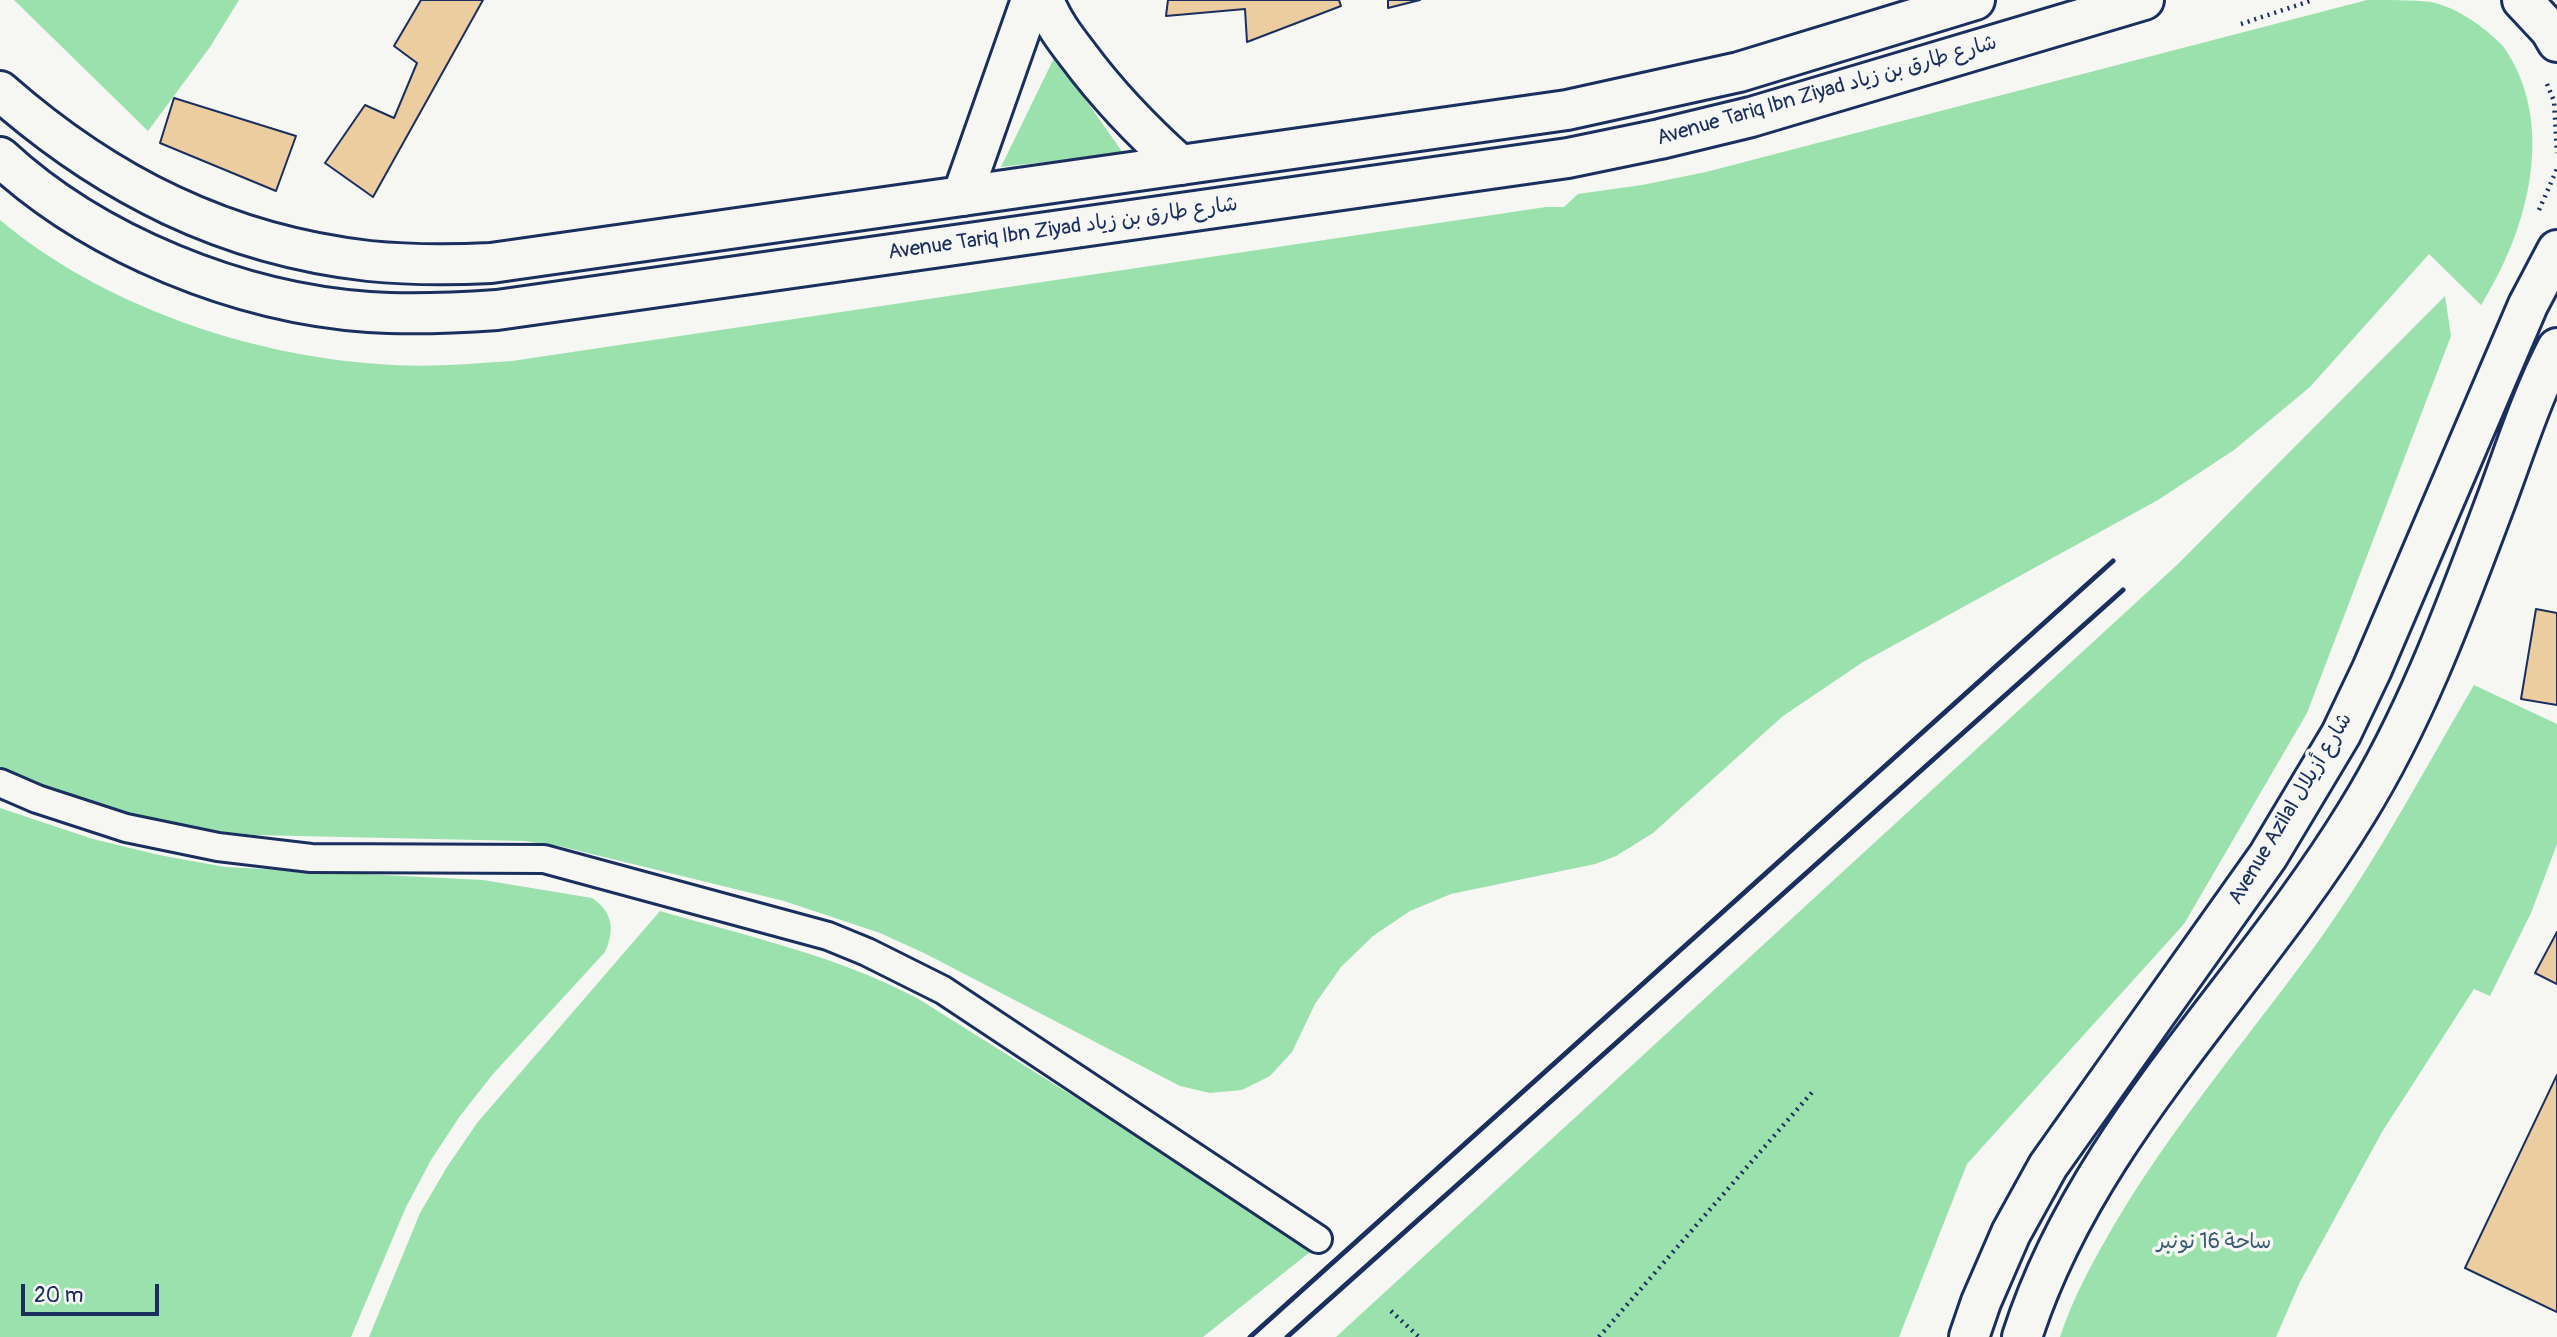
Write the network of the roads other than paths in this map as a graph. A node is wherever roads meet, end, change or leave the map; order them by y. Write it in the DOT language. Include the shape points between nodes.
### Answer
graph roads {
  1 [pos="1031,0"];
  2 [pos="1044,0"];
  3 [pos="1975,0"];
  4 [pos="2144,0"];
  5 [pos="2522,0"];
  6 [pos="2557,42"];
  7 [pos="0,91"];
  8 [pos="0,158"];
  9 [pos="1180,165"];
  10 [pos="962,196"];
  11 [pos="2557,250"];
  12 [pos="2557,348"];
  13 [pos="0,783"];
  14 [pos="1318,1239"];
  15 [pos="1969,1337"];
  16 [pos="2022,1337"];
  1 -- 10 [label="main road"];
  2 -- 9 [label="main road" via="1052,20 1099,84 1140,130"];
  3 -- 9 [label="main road, Avenue Tariq Ibn Ziyad شارع طارق بن زياد" via="1739,72 1653,92 1555,111"];
  4 -- 8 [label="main road, Avenue Tariq Ibn Ziyad شارع طارق بن زياد" via="1751,117 1568,158 497,310 366,312 301,303 237,287 116,237 60,204"];
  5 -- 6 [label="main road"];
  7 -- 10 [label="main road, Avenue Tariq Ibn Ziyad شارع طارق بن زياد" via="85,159 182,211 250,237 369,261 491,263"];
  9 -- 10 [label="main road, Avenue Tariq Ibn Ziyad شارع طارق بن زياد"];
  11 -- 15 [label="main road, Avenue Azilal شارع أزيلال" via="2528,305 2341,734 2268,856 2048,1166 2011,1233"];
  12 -- 16 [label="main road" via="2451,620 2392,749 2319,871 2128,1127 2089,1187 2057,1250"];
  13 -- 14 [label="lane" via="126,828 218,847 311,858 544,859 828,936 943,990"];
}
